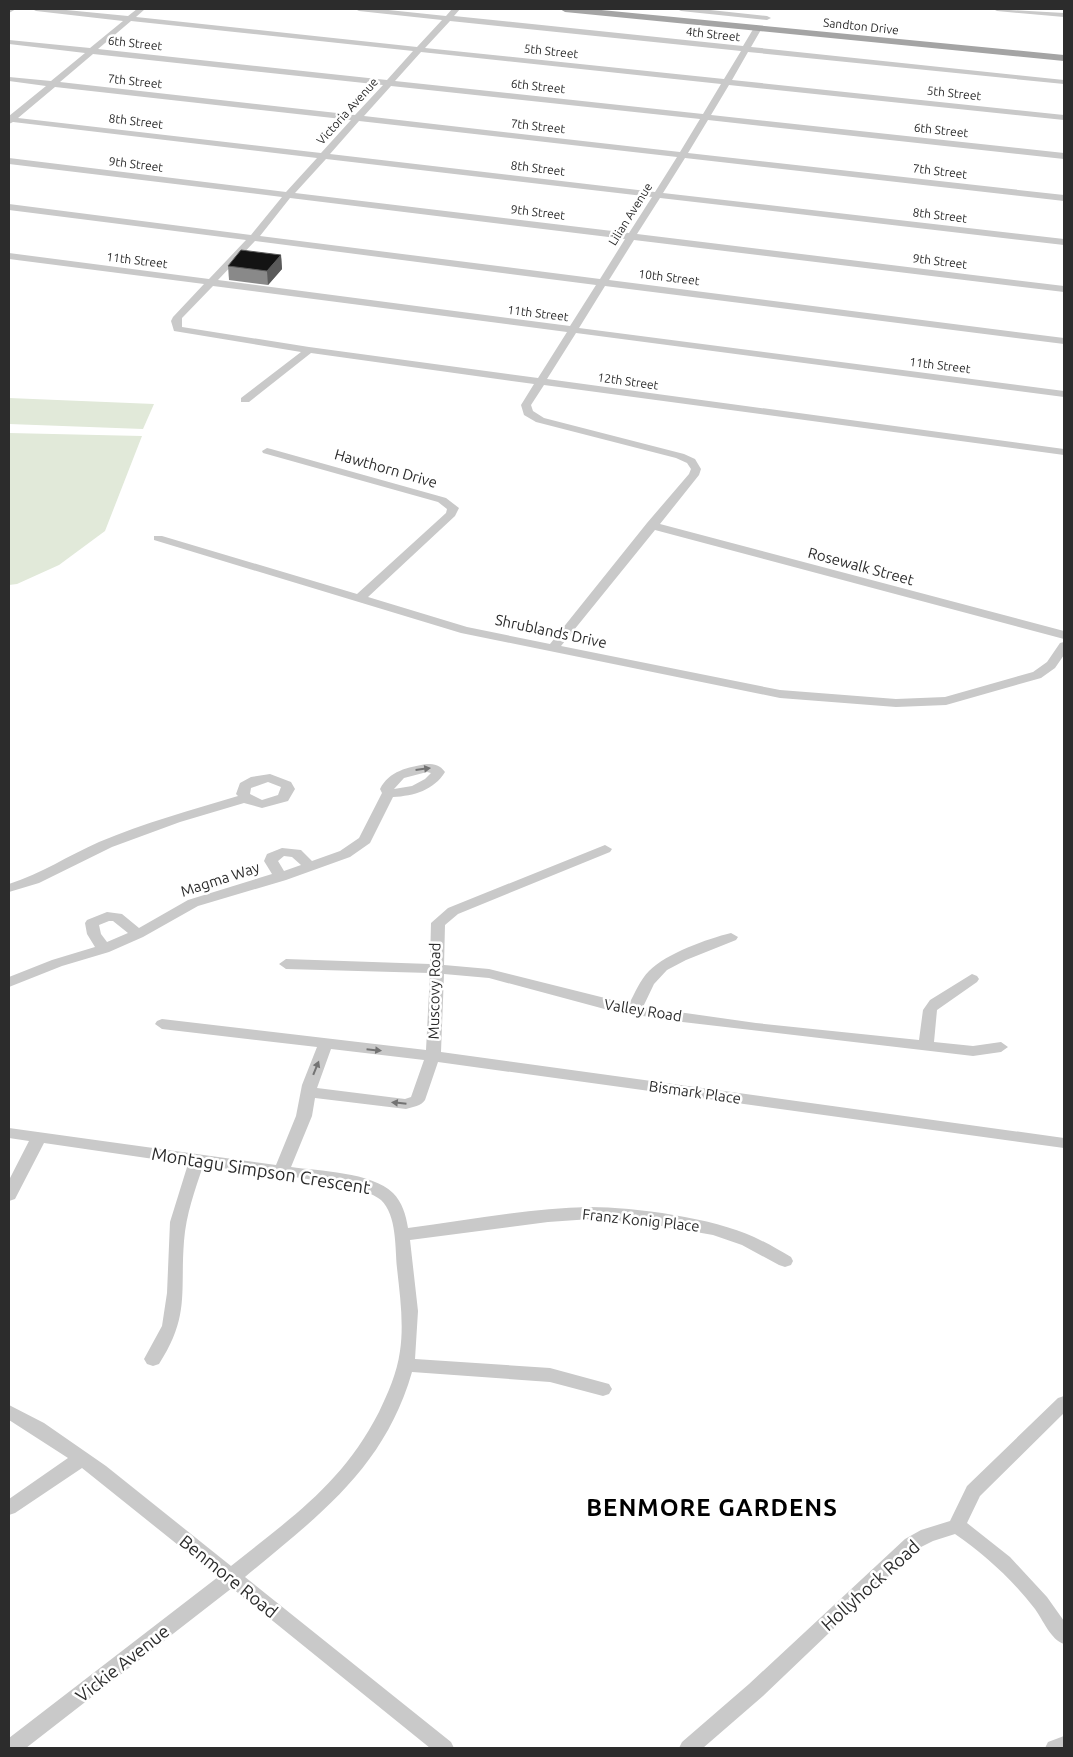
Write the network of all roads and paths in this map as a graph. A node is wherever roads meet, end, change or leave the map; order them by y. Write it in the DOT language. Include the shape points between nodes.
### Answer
graph roads {
  1 [pos="12,9"];
  2 [pos="36,9"];
  3 [pos="141,9"];
  4 [pos="359,9"];
  5 [pos="456,9"];
  6 [pos="565,9"];
  7 [pos="624,9"];
  8 [pos="681,9"];
  9 [pos="997,9"];
  10 [pos="9,11"];
  11 [pos="1064,15"];
  12 [pos="128,18"];
  13 [pos="448,18"];
  14 [pos="765,20"];
  15 [pos="9,42"];
  16 [pos="746,48"];
  17 [pos="419,49"];
  18 [pos="91,50"];
  19 [pos="1064,53"];
  20 [pos="1064,58"];
  21 [pos="9,79"];
  22 [pos="726,82"];
  23 [pos="1064,82"];
  24 [pos="389,83"];
  25 [pos="52,84"];
  26 [pos="706,117"];
  27 [pos="358,118"];
  28 [pos="1064,118"];
  29 [pos="9,120"];
  30 [pos="680,154"];
  31 [pos="324,156"];
  32 [pos="1064,156"];
  33 [pos="9,161"];
  34 [pos="658,194"];
  35 [pos="288,195"];
  36 [pos="1064,198"];
  37 [pos="9,207"];
  38 [pos="256,234"];
  39 [pos="630,236"];
  40 [pos="1064,242"];
  41 [pos="9,256"];
  42 [pos="604,281"];
  43 [pos="212,283"];
  44 [pos="1064,289"];
  45 [pos="573,330"];
  46 [pos="190,332"];
  47 [pos="1064,341"];
  48 [pos="309,350"];
  49 [pos="539,382"];
  50 [pos="1064,394"];
  51 [pos="245,400"];
  52 [pos="528,413"];
  53 [pos="268,451"];
  54 [pos="1064,452"];
  55 [pos="696,467"];
  56 [pos="651,525"];
  57 [pos="158,538"];
  58 [pos="359,599"];
  59 [pos="1064,635"];
  60 [pos="1064,646"];
  61 [pos="552,648"];
  62 [pos="389,793"];
  63 [pos="245,798"];
  64 [pos="605,849"];
  65 [pos="310,867"];
  66 [pos="281,876"];
  67 [pos="9,888"];
  68 [pos="138,934"];
  69 [pos="732,936"];
  70 [pos="104,949"];
  71 [pos="286,964"];
  72 [pos="437,968"];
  73 [pos="972,980"];
  74 [pos="9,982"];
  75 [pos="634,1010"];
  76 [pos="162,1024"];
  77 [pos="325,1045"];
  78 [pos="926,1046"];
  79 [pos="1001,1047"];
  80 [pos="433,1056"];
  81 [pos="309,1092"];
  82 [pos="9,1133"];
  83 [pos="38,1137"];
  84 [pos="1064,1143"];
  85 [pos="198,1159"];
  86 [pos="281,1171"];
  87 [pos="9,1195"];
  88 [pos="402,1235"];
  89 [pos="785,1261"];
  90 [pos="154,1359"];
  91 [pos="406,1365"];
  92 [pos="603,1389"];
  93 [pos="1064,1403"];
  94 [pos="9,1412"];
  95 [pos="82,1458"];
  96 [pos="9,1508"];
  97 [pos="957,1526"];
  98 [pos="231,1577"];
  99 [pos="1064,1636"];
  100 [pos="1064,1745"];
  101 [pos="11,1748"];
  102 [pos="444,1748"];
  103 [pos="689,1748"];
  104 [pos="1055,1748"];
  1 -- 10 [label="street"];
  2 -- 12 [label="street, 5th Street"];
  3 -- 12 [label="street"];
  4 -- 13 [label="street, 4th Street"];
  5 -- 13 [label="street, Victoria Avenue"];
  6 -- 14 [label="main road, Sandton Drive"];
  7 -- 14 [label="main road, Sandton Drive"];
  8 -- 14 [label="street"];
  9 -- 11 [label="street"];
  12 -- 17 [label="street, 5th Street"];
  12 -- 18 [label="street"];
  13 -- 16 [label="street, 4th Street"];
  13 -- 17 [label="street, Victoria Avenue"];
  14 -- 16 [label="street, Lilian Avenue"];
  14 -- 19 [label="main road, Sandton Drive"];
  14 -- 20 [label="main road, Sandton Drive"];
  15 -- 18 [label="street, 6th Street"];
  16 -- 22 [label="street, Lilian Avenue"];
  16 -- 23 [label="street, 4th Street"];
  17 -- 22 [label="street, 5th Street"];
  17 -- 24 [label="street, Victoria Avenue"];
  18 -- 24 [label="street, 6th Street"];
  18 -- 25 [label="street"];
  21 -- 25 [label="street, 7th Street"];
  22 -- 26 [label="street, Lilian Avenue"];
  22 -- 28 [label="street, 5th Street"];
  24 -- 26 [label="street, 6th Street"];
  24 -- 27 [label="street, Victoria Avenue"];
  25 -- 27 [label="street, 7th Street"];
  25 -- 29 [label="street"];
  26 -- 30 [label="street, Lilian Avenue"];
  26 -- 32 [label="street, 6th Street"];
  27 -- 30 [label="street, 7th Street"];
  27 -- 31 [label="street, Victoria Avenue"];
  29 -- 31 [label="street, 8th Street"];
  30 -- 34 [label="street, Lilian Avenue"];
  30 -- 36 [label="street, 7th Street"];
  31 -- 34 [label="street, 8th Street"];
  31 -- 35 [label="street, Victoria Avenue"];
  33 -- 35 [label="street, 9th Street"];
  34 -- 39 [label="street, Lilian Avenue"];
  34 -- 40 [label="street, 8th Street"];
  35 -- 38 [label="street, Victoria Avenue"];
  35 -- 39 [label="street, 9th Street"];
  37 -- 38 [label="street"];
  38 -- 42 [label="street, 10th Street" via="270,240"];
  38 -- 43 [label="street, Victoria Avenue"];
  39 -- 42 [label="street, Lilian Avenue"];
  39 -- 44 [label="street, 9th Street"];
  41 -- 43 [label="street, 11th Street"];
  42 -- 45 [label="street, Lilian Avenue"];
  42 -- 47 [label="street, 10th Street"];
  43 -- 45 [label="street, 11th Street"];
  43 -- 46 [label="street, Victoria Avenue" via="176,320 178,329"];
  45 -- 49 [label="street, Lilian Avenue"];
  45 -- 50 [label="street, 11th Street"];
  46 -- 48 [label="street, 12th Street"];
  48 -- 49 [label="street, 12th Street"];
  48 -- 51 [label="street"];
  49 -- 52 [label="street, Lilian Avenue" via="526,405"];
  49 -- 54 [label="street, 12th Street"];
  52 -- 55 [label="street" via="540,420 680,456"];
  53 -- 58 [label="street, Hawthorn Drive" via="442,500 452,508 452,514"];
  55 -- 56 [label="street" via="694,476"];
  56 -- 59 [label="street, Rosewalk Street"];
  56 -- 61 [label="street"];
  57 -- 58 [label="street, Shrublands Drive"];
  58 -- 61 [label="street, Shrublands Drive" via="465,630"];
  60 -- 61 [label="street, Shrublands Drive" via="1051,665 1037,675 946,701 896,703 780,694"];
  62 -- 65 [label="street, Magma Way" via="375,824 359,845"];
  63 -- 67 [label="street" via="132,834"];
  64 -- 72 [label="street, Muscovy Road" via="445,916 436,929"];
  65 -- 66 [label="street, Magma Way"];
  65 -- 66 [label="street" via="296,853 277,854 271,861"];
  66 -- 68 [label="street, Magma Way" via="193,903"];
  68 -- 70 [label="street, Magma Way"];
  68 -- 70 [label="street" via="117,917 101,918 92,923 92,928"];
  69 -- 75 [label="street" via="656,972"];
  70 -- 74 [label="street, Magma Way"];
  71 -- 72 [label="street, Valley Road"];
  72 -- 75 [label="street, Valley Road" via="488,973"];
  72 -- 80 [label="street, Muscovy Road"];
  73 -- 78 [label="street" via="935,1003 930,1010"];
  75 -- 78 [label="street, Valley Road"];
  76 -- 77 [label="street, Bismark Place"];
  77 -- 80 [label="street, Bismark Place, one-way"];
  81 -- 77 [label="street, one-way"];
  78 -- 79 [label="street, Valley Road" via="973,1051"];
  80 -- 81 [label="street, Muscovy Road, one-way" via="419,1098 411,1104"];
  80 -- 84 [label="street, Bismark Place"];
  81 -- 86 [label="street" via="304,1116"];
  82 -- 83 [label="street, Montagu Simpson Crescent"];
  83 -- 85 [label="street, Montagu Simpson Crescent"];
  83 -- 87 [label="street"];
  85 -- 86 [label="street, Montagu Simpson Crescent"];
  85 -- 90 [label="street" via="178,1222 171,1329"];
  86 -- 88 [label="street, Montagu Simpson Crescent" via="366,1184 381,1190 392,1199"];
  88 -- 89 [label="street, Franz Konig Place" via="591,1213 716,1229 748,1241"];
  88 -- 91 [label="street, Montagu Simpson Crescent" via="411,1320"];
  91 -- 92 [label="street" via="550,1375"];
  91 -- 98 [label="street, Montagu Simpson Crescent" via="379,1426 346,1478"];
  93 -- 97 [label="street" via="972,1491"];
  94 -- 95 [label="street, Benmore Road"];
  95 -- 96 [label="street"];
  95 -- 98 [label="street, Benmore Road"];
  97 -- 99 [label="street" via="1016,1572 1040,1599"];
  97 -- 103 [label="street, Hollyhock Road" via="927,1535 911,1544 756,1690"];
  98 -- 101 [label="street, Vickie Avenue"];
  98 -- 102 [label="street, Benmore Road"];
  100 -- 104 [label="street"];
}
